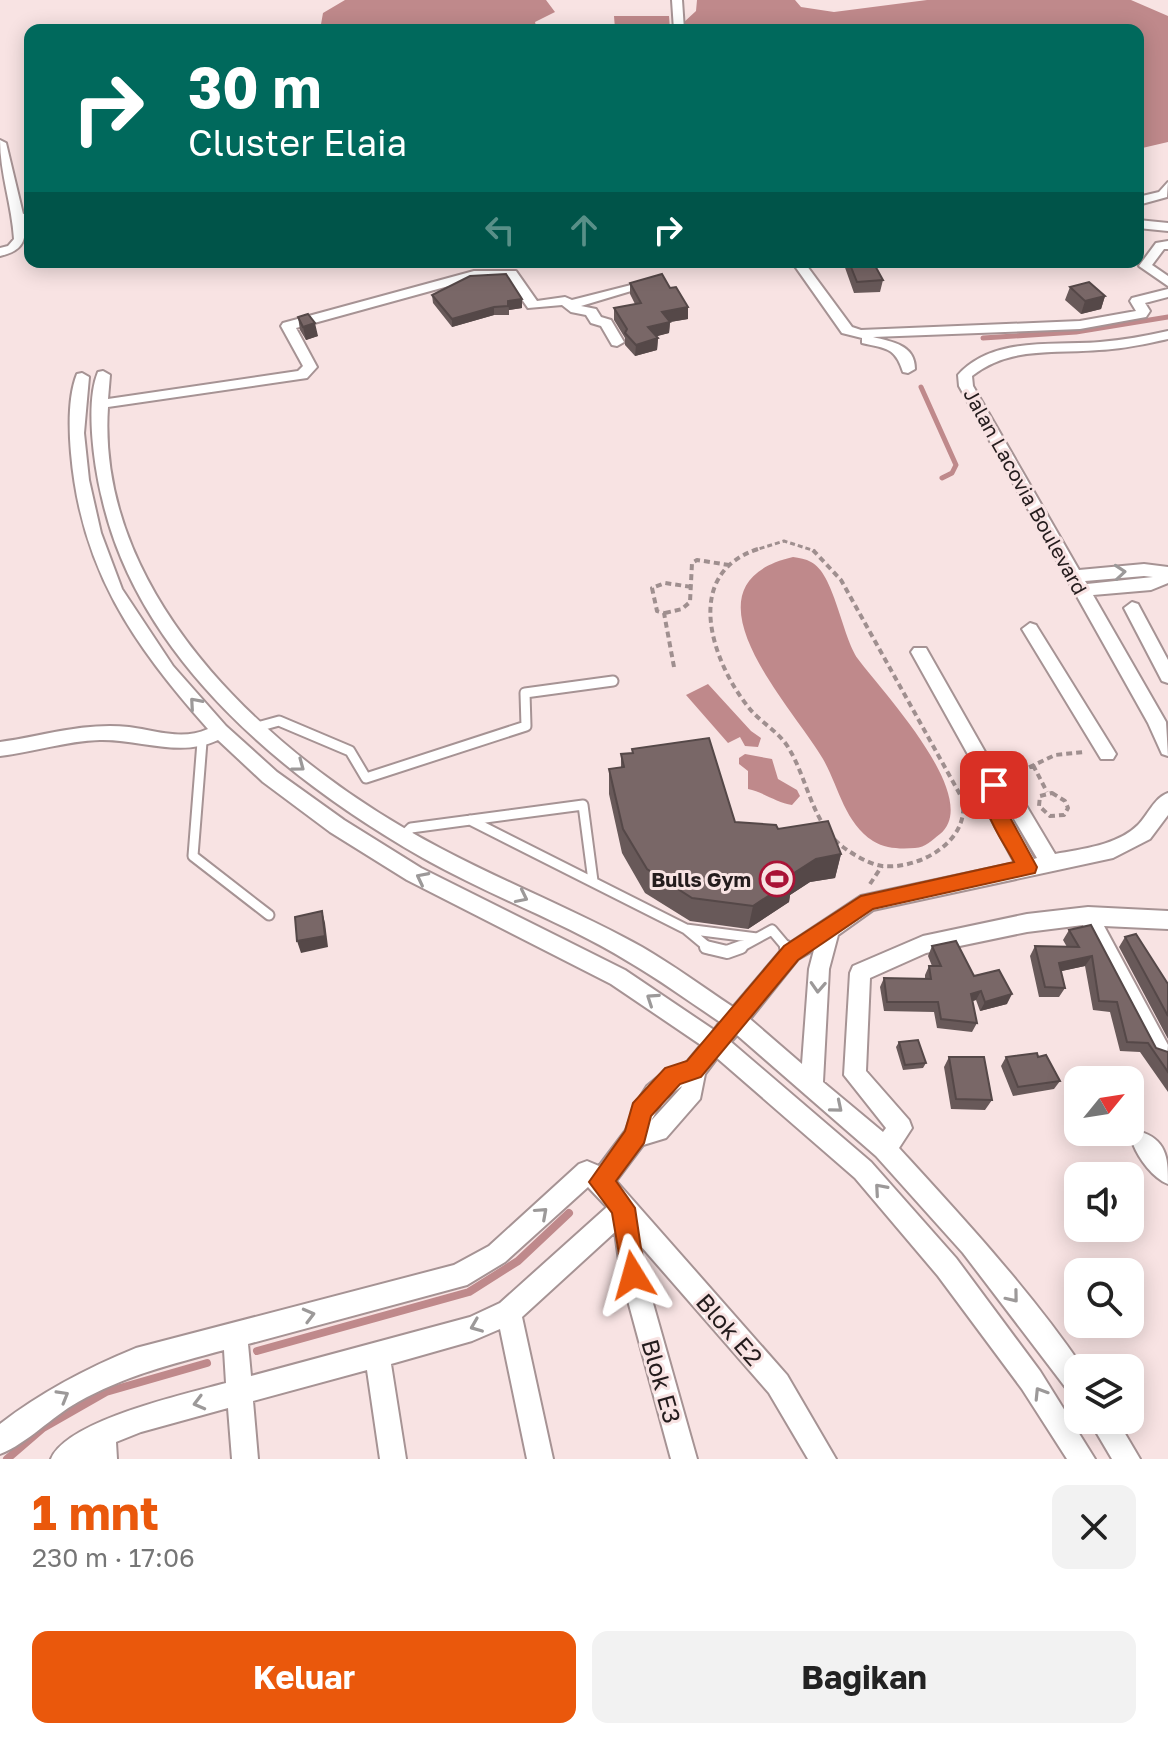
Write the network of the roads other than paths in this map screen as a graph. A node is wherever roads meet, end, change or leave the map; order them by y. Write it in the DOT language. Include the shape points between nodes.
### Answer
graph roads {
  1 [pos="677,0"];
  2 [pos="679,24"];
  3 [pos="0,143"];
  4 [pos="1168,186"];
  5 [pos="1144,199"];
  6 [pos="24,205"];
  7 [pos="16,207"];
  8 [pos="24,218"];
  9 [pos="1144,225"];
  10 [pos="1168,227"];
  11 [pos="1168,245"];
  12 [pos="0,252"];
  13 [pos="802,268"];
  14 [pos="1168,282"];
  15 [pos="635,288"];
  16 [pos="1168,293"];
  17 [pos="569,305"];
  18 [pos="851,333"];
  19 [pos="1168,335"];
  20 [pos="617,342"];
  21 [pos="908,369"];
  22 [pos="103,375"];
  23 [pos="82,377"];
  24 [pos="101,404"];
  25 [pos="1168,575"];
  26 [pos="138,581"];
  27 [pos="1077,583"];
  28 [pos="114,590"];
  29 [pos="1132,608"];
  30 [pos="1030,629"];
  31 [pos="920,652"];
  32 [pos="1168,676"];
  33 [pos="613,681"];
  34 [pos="254,728"];
  35 [pos="220,731"];
  36 [pos="202,742"];
  37 [pos="0,749"];
  38 [pos="1168,749"];
  39 [pos="1107,754"];
  40 [pos="991,781"];
  41 [pos="1168,801"];
  42 [pos="470,820"];
  43 [pos="403,836"];
  44 [pos="384,856"];
  45 [pos="1050,863"];
  46 [pos="1028,867"];
  47 [pos="593,881"];
  48 [pos="269,915"];
  49 [pos="1088,916"];
  50 [pos="1168,920"];
  51 [pos="686,929"];
  52 [pos="829,930"];
  53 [pos="757,938"];
  54 [pos="791,953"];
  55 [pos="735,1020"];
  56 [pos="716,1043"];
  57 [pos="1159,1049"];
  58 [pos="812,1086"];
  59 [pos="1144,1144"];
  60 [pos="884,1148"];
  61 [pos="1168,1173"];
  62 [pos="594,1177"];
  63 [pos="623,1208"];
  64 [pos="509,1312"];
  65 [pos="235,1335"];
  66 [pos="377,1355"];
  67 [pos="1064,1362"];
  68 [pos="240,1392"];
  69 [pos="1111,1434"];
  70 [pos="0,1441"];
  71 [pos="103,1447"];
  72 [pos="64,1459"];
  73 [pos="245,1459"];
  74 [pos="393,1459"];
  75 [pos="540,1459"];
  76 [pos="684,1459"];
  77 [pos="823,1459"];
  78 [pos="1082,1459"];
  79 [pos="1127,1459"];
  1 -- 2 [label="street"];
  3 -- 7 [label="street"];
  4 -- 5 [label="street" via="1163,194"];
  6 -- 7 [label="street"];
  7 -- 8 [label="street"];
  8 -- 12 [label="street" via="20,239 12,249"];
  9 -- 10 [label="street"];
  11 -- 14 [label="street" via="1160,246 1145,267"];
  13 -- 18 [label="street"];
  15 -- 17 [label="street"];
  16 -- 18 [label="street" via="1137,301 1143,313 1080,325"];
  17 -- 20 [label="street" via="606,323"];
  17 -- 24 [label="street" via="533,305 511,274 474,275 288,326 310,367 302,375"];
  18 -- 21 [label="street" via="850,338 896,347 908,359"];
  19 -- 27 [label="street, Jalan Lacovia Boulevard" via="1090,347 1025,348 979,361 965,375 966,386"];
  22 -- 24 [label="street"];
  23 -- 28 [label="street" via="77,433 81,480"];
  24 -- 26 [label="street" via="104,475 116,527"];
  25 -- 27 [label="street" via="1151,584"];
  26 -- 28 [label="street"];
  26 -- 34 [label="street" via="191,659"];
  27 -- 38 [label="street, Jalan Lacovia Boulevard"];
  35 -- 28 [label="street, one-way" via="167,671"];
  29 -- 32 [label="street"];
  30 -- 39 [label="street"];
  31 -- 40 [label="street"];
  33 -- 34 [label="lane" via="525,693 526,726 366,778 350,751 279,721"];
  34 -- 43 [label="street, one-way" via="291,760"];
  35 -- 36 [label="street"];
  35 -- 44 [label="street" via="270,777"];
  36 -- 37 [label="street" via="103,733"];
  36 -- 48 [label="lane" via="193,856"];
  40 -- 45 [label="street" via="1017,807"];
  40 -- 46 [label="street" via="997,813"];
  41 -- 45 [label="street" via="1143,833 1106,852"];
  42 -- 43 [label="lane" via="411,828"];
  42 -- 47 [label="lane"];
  42 -- 47 [label="lane" via="583,805"];
  43 -- 44 [label="street"];
  43 -- 55 [label="street, one-way" via="635,954"];
  56 -- 44 [label="street, one-way" via="618,977"];
  45 -- 46 [label="street"];
  46 -- 52 [label="street" via="868,902"];
  47 -- 51 [label="lane"];
  49 -- 50 [label="street"];
  49 -- 57 [label="street"];
  49 -- 60 [label="street" via="923,945 860,973 855,1075 901,1128"];
  51 -- 53 [label="lane"];
  51 -- 53 [label="lane" via="715,953 733,951"];
  52 -- 54 [label="street"];
  52 -- 58 [label="street, one-way" via="819,969"];
  53 -- 54 [label="lane" via="772,930"];
  54 -- 55 [label="street"];
  55 -- 56 [label="street"];
  55 -- 58 [label="street"];
  56 -- 62 [label="street" via="694,1070 692,1092 658,1130 636,1135"];
  78 -- 56 [label="street, one-way" via="947,1267 863,1170"];
  58 -- 60 [label="street, one-way"];
  59 -- 61 [label="street"];
  60 -- 67 [label="street, one-way" via="971,1245"];
  62 -- 63 [label="street, Blok E2"];
  65 -- 62 [label="street, one-way" via="458,1276 497,1254"];
  63 -- 64 [label="street"];
  63 -- 76 [label="street, Blok E3" via="633,1275"];
  63 -- 77 [label="street, Blok E2" via="778,1384"];
  64 -- 66 [label="street, one-way" via="472,1329"];
  64 -- 75 [label="street"];
  65 -- 68 [label="street"];
  70 -- 65 [label="street, one-way" via="32,1414 100,1375"];
  66 -- 68 [label="street"];
  66 -- 74 [label="street"];
  68 -- 71 [label="street, one-way" via="141,1419"];
  68 -- 73 [label="street"];
  69 -- 79 [label="street"];
  71 -- 72 [label="street"];
}
